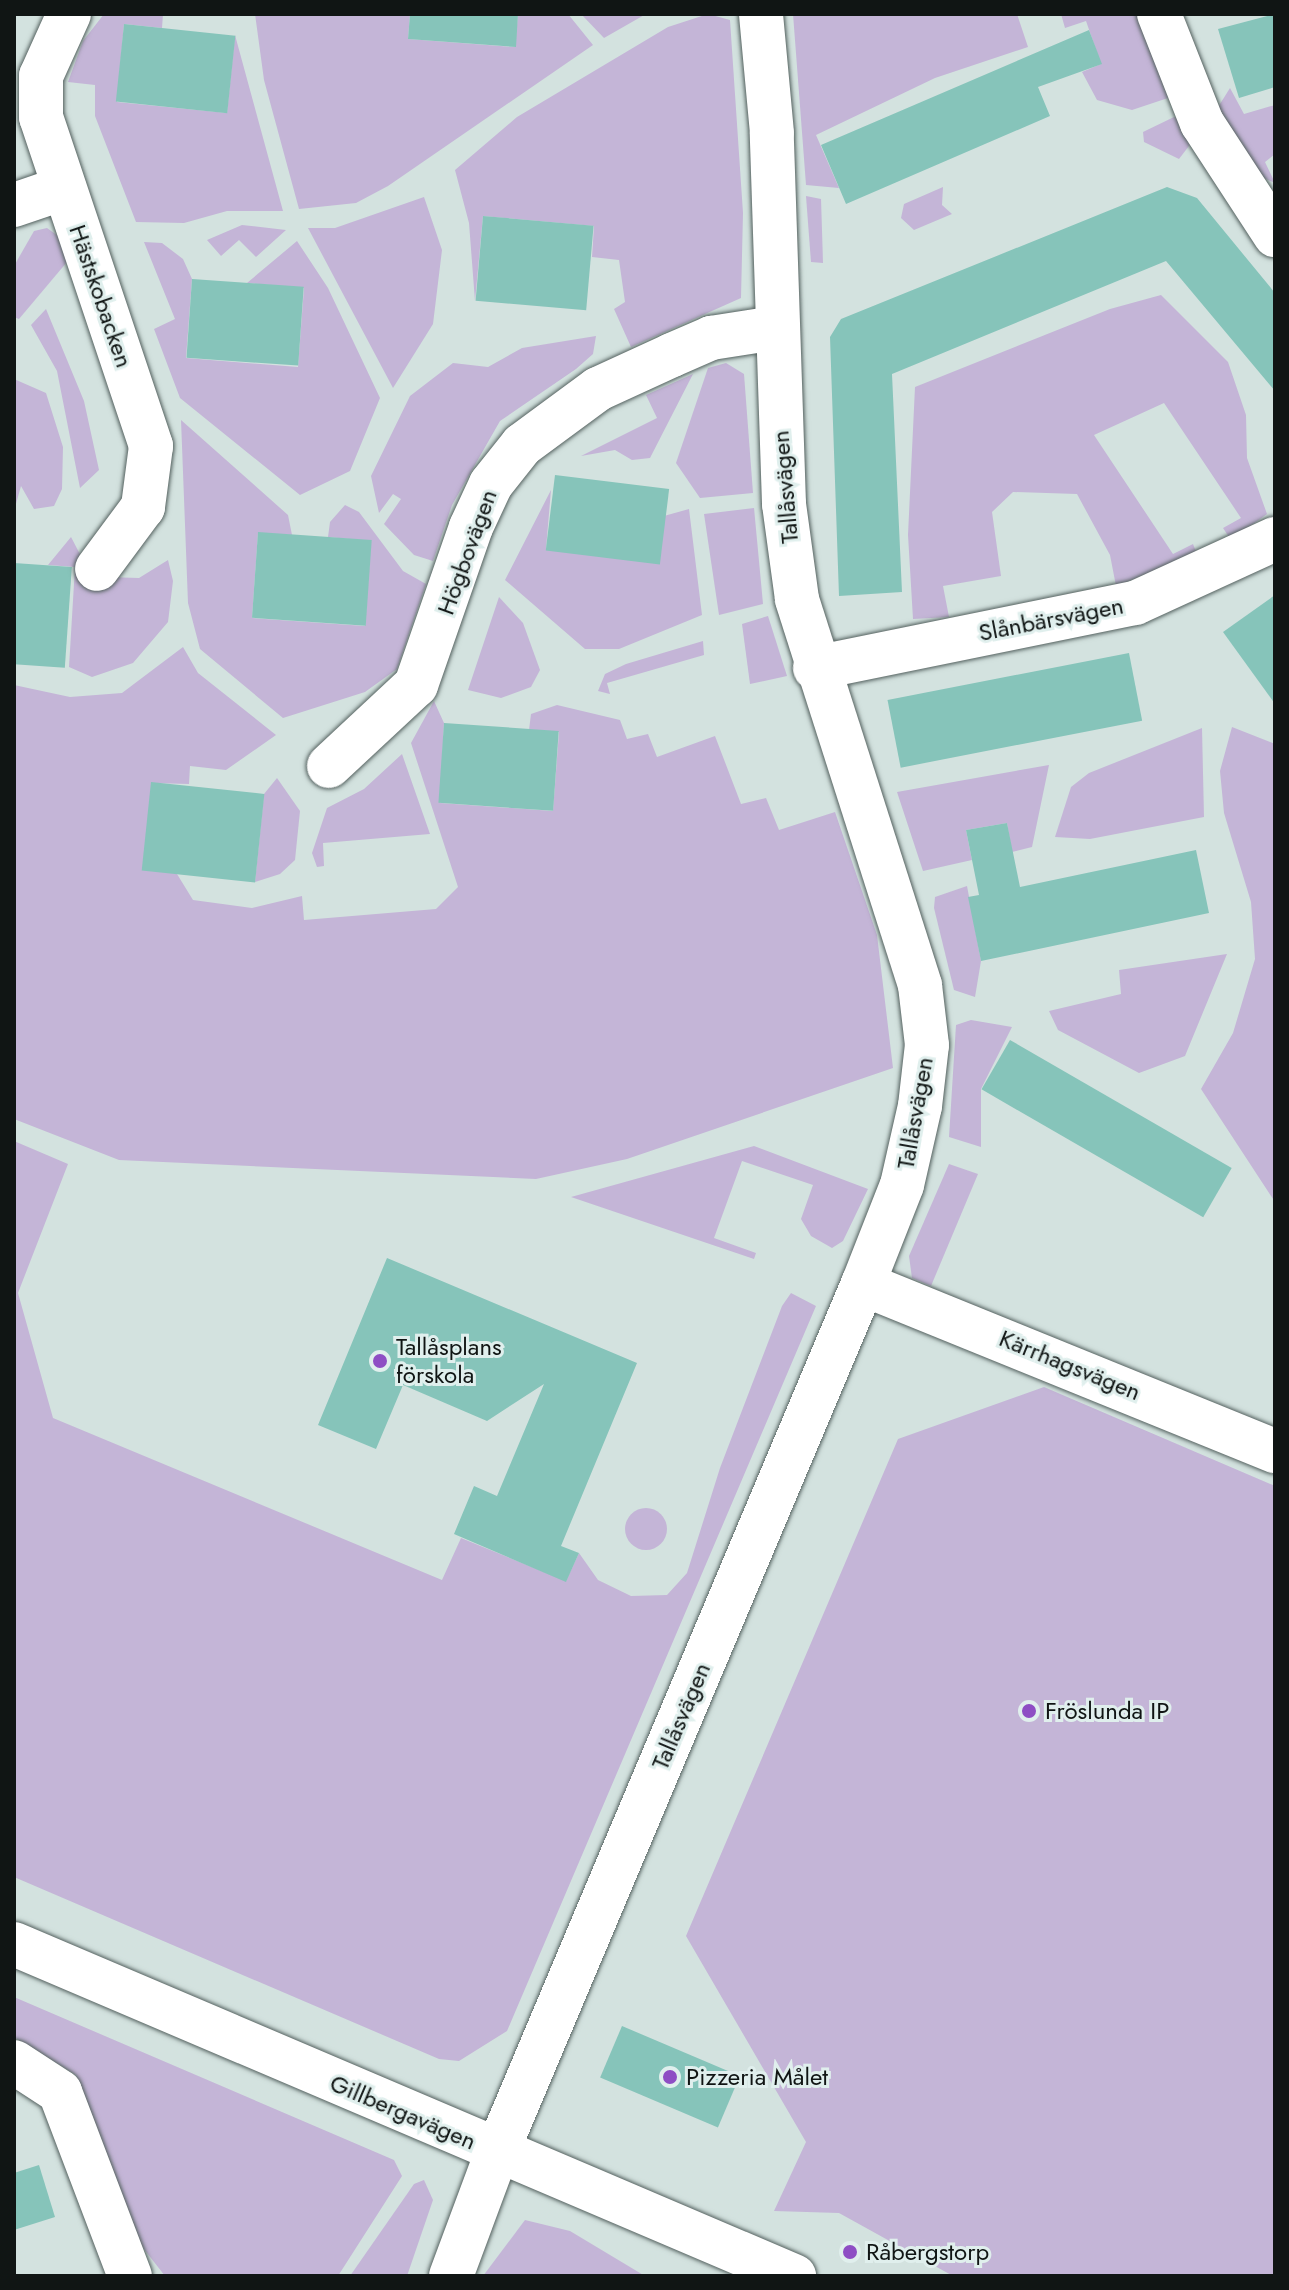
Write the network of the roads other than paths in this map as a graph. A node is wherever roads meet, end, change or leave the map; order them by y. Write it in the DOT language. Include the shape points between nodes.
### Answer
graph roads {
  1 [pos="69,14"];
  2 [pos="761,14"];
  3 [pos="1159,14"];
  4 [pos="64,188"];
  5 [pos="14,205"];
  6 [pos="1275,235"];
  7 [pos="775,328"];
  8 [pos="1275,539"];
  9 [pos="97,569"];
  10 [pos="815,668"];
  11 [pos="329,766"];
  12 [pos="863,1284"];
  13 [pos="1275,1451"];
  14 [pos="14,1944"];
  15 [pos="14,2062"];
  16 [pos="497,2152"];
  17 [pos="130,2276"];
  18 [pos="451,2276"];
  19 [pos="794,2276"];
  1 -- 4 [label="street, Hästskobacken" via="41,76 41,117"];
  2 -- 7 [label="street, Tallåsvägen" via="772,133"];
  3 -- 6 [label="street" via="1202,123"];
  4 -- 5 [label="street"];
  4 -- 9 [label="street, Hästskobacken" via="151,446 143,507"];
  7 -- 10 [label="street, Tallåsvägen" via="784,504"];
  7 -- 11 [label="street, Högbovägen" via="711,338 598,389 522,445 491,484 471,527 416,685"];
  8 -- 10 [label="street, Slånbärsvägen" via="1135,603"];
  10 -- 12 [label="street, Tallåsvägen" via="904,920 927,1045 902,1185"];
  12 -- 13 [label="street, Kärrhagsvägen"];
  12 -- 16 [label="street, Tallåsvägen"];
  14 -- 16 [label="street, Gillbergavägen"];
  15 -- 17 [label="street" via="60,2092"];
  16 -- 18 [label="street, Tallåsvägen"];
  16 -- 19 [label="street, Gillbergavägen"];
}
